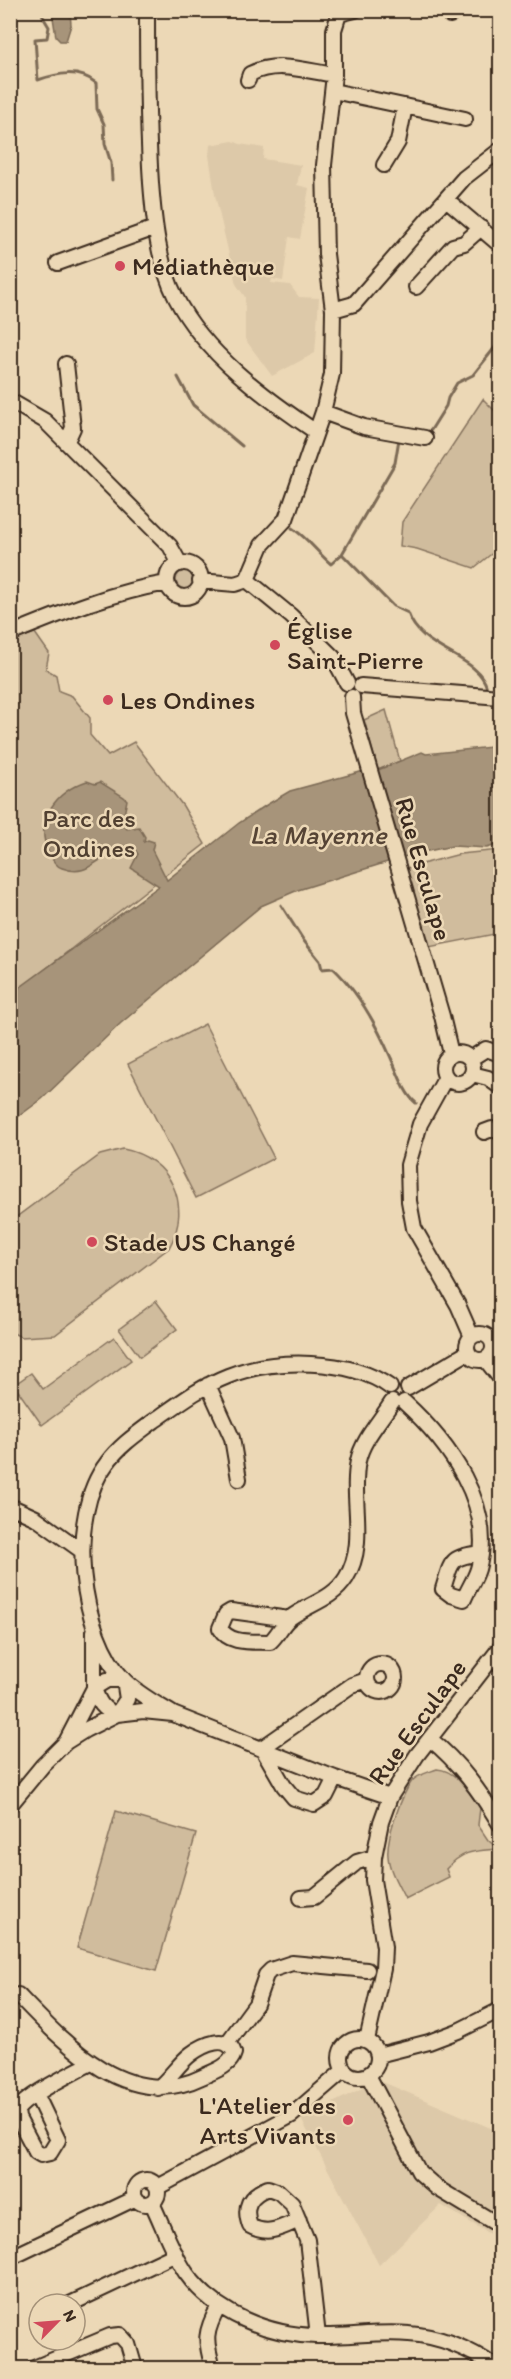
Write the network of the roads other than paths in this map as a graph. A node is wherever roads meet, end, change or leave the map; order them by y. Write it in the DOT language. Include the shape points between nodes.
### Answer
graph roads {
  1 [pos="147,10"];
  2 [pos="354,10"];
  3 [pos="338,12"];
  4 [pos="334,75"];
  5 [pos="248,80"];
  6 [pos="333,91"];
  7 [pos="405,106"];
  8 [pos="465,119"];
  9 [pos="501,150"];
  10 [pos="384,165"];
  11 [pos="446,199"];
  12 [pos="155,228"];
  13 [pos="481,228"];
  14 [pos="501,244"];
  15 [pos="58,263"];
  16 [pos="416,286"];
  17 [pos="333,310"];
  18 [pos="66,364"];
  19 [pos="12,401"];
  20 [pos="324,412"];
  21 [pos="316,432"];
  22 [pos="424,438"];
  23 [pos="67,441"];
  24 [pos="180,564"];
  25 [pos="247,580"];
  26 [pos="200,581"];
  27 [pos="167,583"];
  28 [pos="10,634"];
  29 [pos="357,692"];
  30 [pos="501,698"];
  31 [pos="451,1054"];
  32 [pos="501,1054"];
  33 [pos="470,1059"];
  34 [pos="472,1074"];
  35 [pos="446,1077"];
  36 [pos="501,1087"];
  37 [pos="484,1132"];
  38 [pos="501,1132"];
  39 [pos="472,1337"];
  40 [pos="468,1353"];
  41 [pos="485,1359"];
  42 [pos="501,1378"];
  43 [pos="208,1384"];
  44 [pos="401,1397"];
  45 [pos="239,1479"];
  46 [pos="10,1506"];
  47 [pos="82,1551"];
  48 [pos="480,1553"];
  49 [pos="289,1619"];
  50 [pos="94,1629"];
  51 [pos="501,1648"];
  52 [pos="124,1680"];
  53 [pos="367,1680"];
  54 [pos="94,1688"];
  55 [pos="117,1714"];
  56 [pos="173,1714"];
  57 [pos="430,1739"];
  58 [pos="66,1742"];
  59 [pos="262,1748"];
  60 [pos="292,1761"];
  61 [pos="335,1778"];
  62 [pos="284,1786"];
  63 [pos="390,1797"];
  64 [pos="11,1802"];
  65 [pos="501,1824"];
  66 [pos="374,1857"];
  67 [pos="301,1898"];
  68 [pos="367,1970"];
  69 [pos="18,1995"];
  70 [pos="501,2010"];
  71 [pos="367,2040"];
  72 [pos="228,2043"];
  73 [pos="378,2055"];
  74 [pos="91,2063"];
  75 [pos="344,2070"];
  76 [pos="368,2075"];
  77 [pos="158,2088"];
  78 [pos="36,2094"];
  79 [pos="158,2187"];
  80 [pos="135,2198"];
  81 [pos="152,2203"];
  82 [pos="299,2220"];
  83 [pos="501,2226"];
  84 [pos="176,2254"];
  85 [pos="10,2258"];
  86 [pos="87,2296"];
  87 [pos="219,2306"];
  88 [pos="318,2336"];
  89 [pos="34,2368"];
  90 [pos="135,2368"];
  91 [pos="213,2368"];
  92 [pos="497,2368"];
  1 -- 12 [label="street"];
  2 -- 3 [label="street"];
  3 -- 4 [label="street"];
  4 -- 5 [label="street" via="281,66 261,68 250,74"];
  4 -- 6 [label="street"];
  6 -- 7 [label="street"];
  6 -- 17 [label="street" via="324,177 326,254"];
  7 -- 8 [label="street"];
  7 -- 10 [label="street" via="398,142"];
  9 -- 11 [label="street" via="464,178"];
  11 -- 13 [label="street"];
  11 -- 17 [label="street" via="354,304"];
  12 -- 15 [label="street"];
  12 -- 21 [label="street" via="176,299 201,336 274,403"];
  13 -- 14 [label="street"];
  13 -- 16 [label="street" via="464,243 453,246"];
  17 -- 20 [label="street" via="332,374"];
  18 -- 23 [label="street" via="72,428"];
  19 -- 23 [label="street" via="45,421"];
  20 -- 21 [label="street"];
  20 -- 22 [label="street" via="364,427"];
  21 -- 25 [label="street" via="286,519 262,545"];
  23 -- 24 [label="street" via="170,546"];
  24 -- 26 [label="street" via="194,567"];
  24 -- 27 [label="street" via="169,573"];
  25 -- 26 [label="street" via="235,584"];
  25 -- 29 [label="street, Rue Esculape" via="333,657 347,683 345,690"];
  26 -- 27 [label="street" via="196,591 187,596 176,595"];
  27 -- 28 [label="street" via="140,587"];
  29 -- 30 [label="street"];
  29 -- 31 [label="street, Rue Esculape" via="353,713"];
  31 -- 33 [label="street" via="464,1053"];
  31 -- 35 [label="street" via="443,1064"];
  32 -- 33 [label="street" via="486,1049"];
  33 -- 34 [label="street"];
  34 -- 35 [label="street" via="460,1083"];
  34 -- 36 [label="street"];
  35 -- 39 [label="street" via="420,1124 408,1165 409,1201 414,1228"];
  37 -- 38 [label="street"];
  39 -- 40 [label="street" via="467,1344"];
  39 -- 41 [label="street" via="480,1334 491,1341 493,1349"];
  40 -- 41 [label="street" via="477,1360"];
  40 -- 44 [label="street"];
  41 -- 42 [label="street"];
  43 -- 44 [label="street" via="260,1367 311,1363 346,1369 390,1387 399,1383"];
  43 -- 45 [label="street" via="232,1438"];
  43 -- 47 [label="street" via="140,1432 105,1464 90,1498"];
  44 -- 48 [label="street" via="453,1455 474,1500"];
  44 -- 49 [label="street" via="368,1439 358,1460 356,1551 346,1577 327,1598"];
  46 -- 47 [label="street" via="36,1518"];
  47 -- 50 [label="street" via="83,1581"];
  50 -- 52 [label="street"];
  50 -- 54 [label="street"];
  51 -- 57 [label="street, Rue Esculape"];
  52 -- 54 [label="street" via="107,1680"];
  52 -- 55 [label="street" via="127,1699"];
  52 -- 56 [label="street"];
  53 -- 59 [label="street" via="352,1685"];
  54 -- 55 [label="street" via="102,1706"];
  54 -- 58 [label="street"];
  55 -- 56 [label="street"];
  55 -- 58 [label="street"];
  56 -- 59 [label="street"];
  57 -- 63 [label="street, Rue Esculape"];
  57 -- 65 [label="street" via="472,1780"];
  58 -- 64 [label="street"];
  59 -- 60 [label="street"];
  59 -- 62 [label="street"];
  60 -- 61 [label="street"];
  60 -- 62 [label="street" via="284,1776"];
  61 -- 62 [label="street" via="326,1796 314,1804 294,1798"];
  61 -- 63 [label="street"];
  63 -- 66 [label="street, Rue Esculape"];
  66 -- 67 [label="street" via="357,1862 314,1897"];
  66 -- 71 [label="street, Rue Esculape" via="373,1880 384,1947"];
  68 -- 72 [label="street" via="292,1963 271,1970 256,2004"];
  69 -- 74 [label="street" via="63,2042"];
  70 -- 73 [label="street" via="429,2042"];
  71 -- 73 [label="street"];
  71 -- 75 [label="street" via="354,2039 343,2046 340,2058"];
  72 -- 77 [label="street" via="219,2040 190,2054"];
  72 -- 77 [label="street" via="234,2053 228,2064 189,2083"];
  73 -- 76 [label="street" via="376,2066"];
  74 -- 77 [label="street" via="138,2085"];
  74 -- 78 [label="street"];
  75 -- 76 [label="street" via="355,2077"];
  75 -- 79 [label="street" via="292,2115"];
  76 -- 83 [label="street" via="410,2157 428,2181"];
  79 -- 80 [label="street" via="152,2181 141,2181 136,2186"];
  79 -- 81 [label="street"];
  80 -- 81 [label="street" via="141,2203"];
  80 -- 85 [label="street"];
  81 -- 84 [label="street"];
  82 -- 88 [label="street" via="307,2240"];
  84 -- 86 [label="street"];
  84 -- 87 [label="street" via="188,2275"];
  87 -- 88 [label="street" via="273,2331"];
  87 -- 91 [label="street" via="208,2326 205,2342"];
  88 -- 92 [label="street" via="381,2332 428,2337 464,2348"];
  89 -- 90 [label="street" via="120,2335 128,2344"];
}
